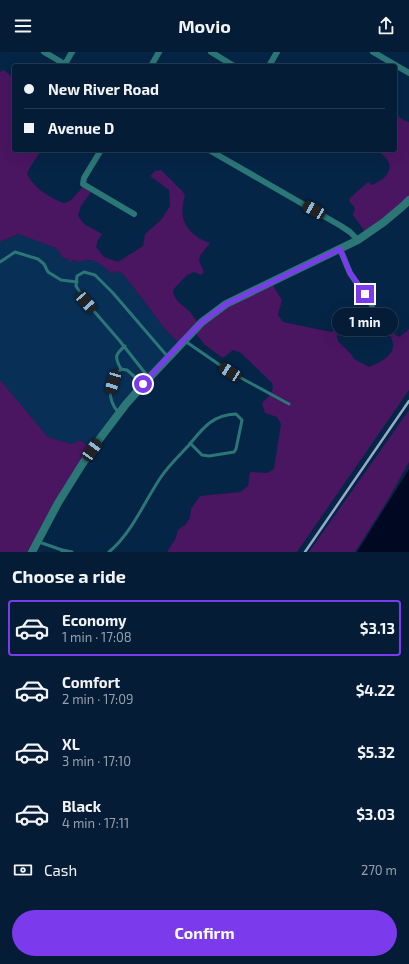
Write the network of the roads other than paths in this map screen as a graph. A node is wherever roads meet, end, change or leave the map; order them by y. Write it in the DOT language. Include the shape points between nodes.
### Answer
graph roads {
  1 [pos="44,52"];
  2 [pos="72,52"];
  3 [pos="159,52"];
  4 [pos="211,52"];
  5 [pos="277,52"];
  6 [pos="373,52"];
  7 [pos="64,64"];
  8 [pos="66,64"];
  9 [pos="152,64"];
  10 [pos="231,64"];
  11 [pos="270,64"];
  12 [pos="394,64"];
  13 [pos="397,66"];
  14 [pos="409,73"];
  15 [pos="100,152"];
  16 [pos="219,153"];
  17 [pos="409,200"];
  18 [pos="134,214"];
  19 [pos="358,240"];
  20 [pos="340,249"];
  21 [pos="0,262"];
  22 [pos="77,282"];
  23 [pos="372,305"];
  24 [pos="184,340"];
  25 [pos="125,346"];
  26 [pos="168,357"];
  27 [pos="121,369"];
  28 [pos="149,378"];
  29 [pos="143,384"];
  30 [pos="289,404"];
  31 [pos="120,413"];
  32 [pos="190,443"];
  33 [pos="38,542"];
  34 [pos="62,551"];
  35 [pos="32,552"];
  36 [pos="72,552"];
  37 [pos="109,552"];
  1 -- 7 [label="street"];
  2 -- 8 [label="street"];
  3 -- 9 [label="street"];
  4 -- 10 [label="street"];
  5 -- 11 [label="street"];
  6 -- 12 [label="street"];
  13 -- 14 [label="street"];
  15 -- 18 [label="street" via="83,184"];
  16 -- 19 [label="street" via="341,226"];
  17 -- 19 [label="street"];
  19 -- 20 [label="street"];
  20 -- 23 [label="street" via="350,273"];
  20 -- 24 [label="street" via="226,304"];
  21 -- 22 [label="lane" via="15,252 38,259 48,272 62,280"];
  22 -- 25 [label="lane" via="76,286 86,302"];
  22 -- 26 [label="lane" via="77,276 84,272 95,275"];
  24 -- 26 [label="street"];
  24 -- 30 [label="lane" via="230,372"];
  25 -- 27 [label="lane" via="116,355"];
  25 -- 28 [label="lane"];
  26 -- 28 [label="street"];
  27 -- 29 [label="lane" via="127,370"];
  27 -- 31 [label="lane" via="110,391 114,407"];
  28 -- 29 [label="street"];
  29 -- 31 [label="street"];
  31 -- 33 [label="street" via="83,463"];
  32 -- 32 [label="lane" via="210,421 236,414 242,420 234,452 209,456 202,454"];
  32 -- 37 [label="lane" via="162,475 123,538"];
  33 -- 34 [label="lane"];
  33 -- 35 [label="street"];
  34 -- 36 [label="lane"];
}
